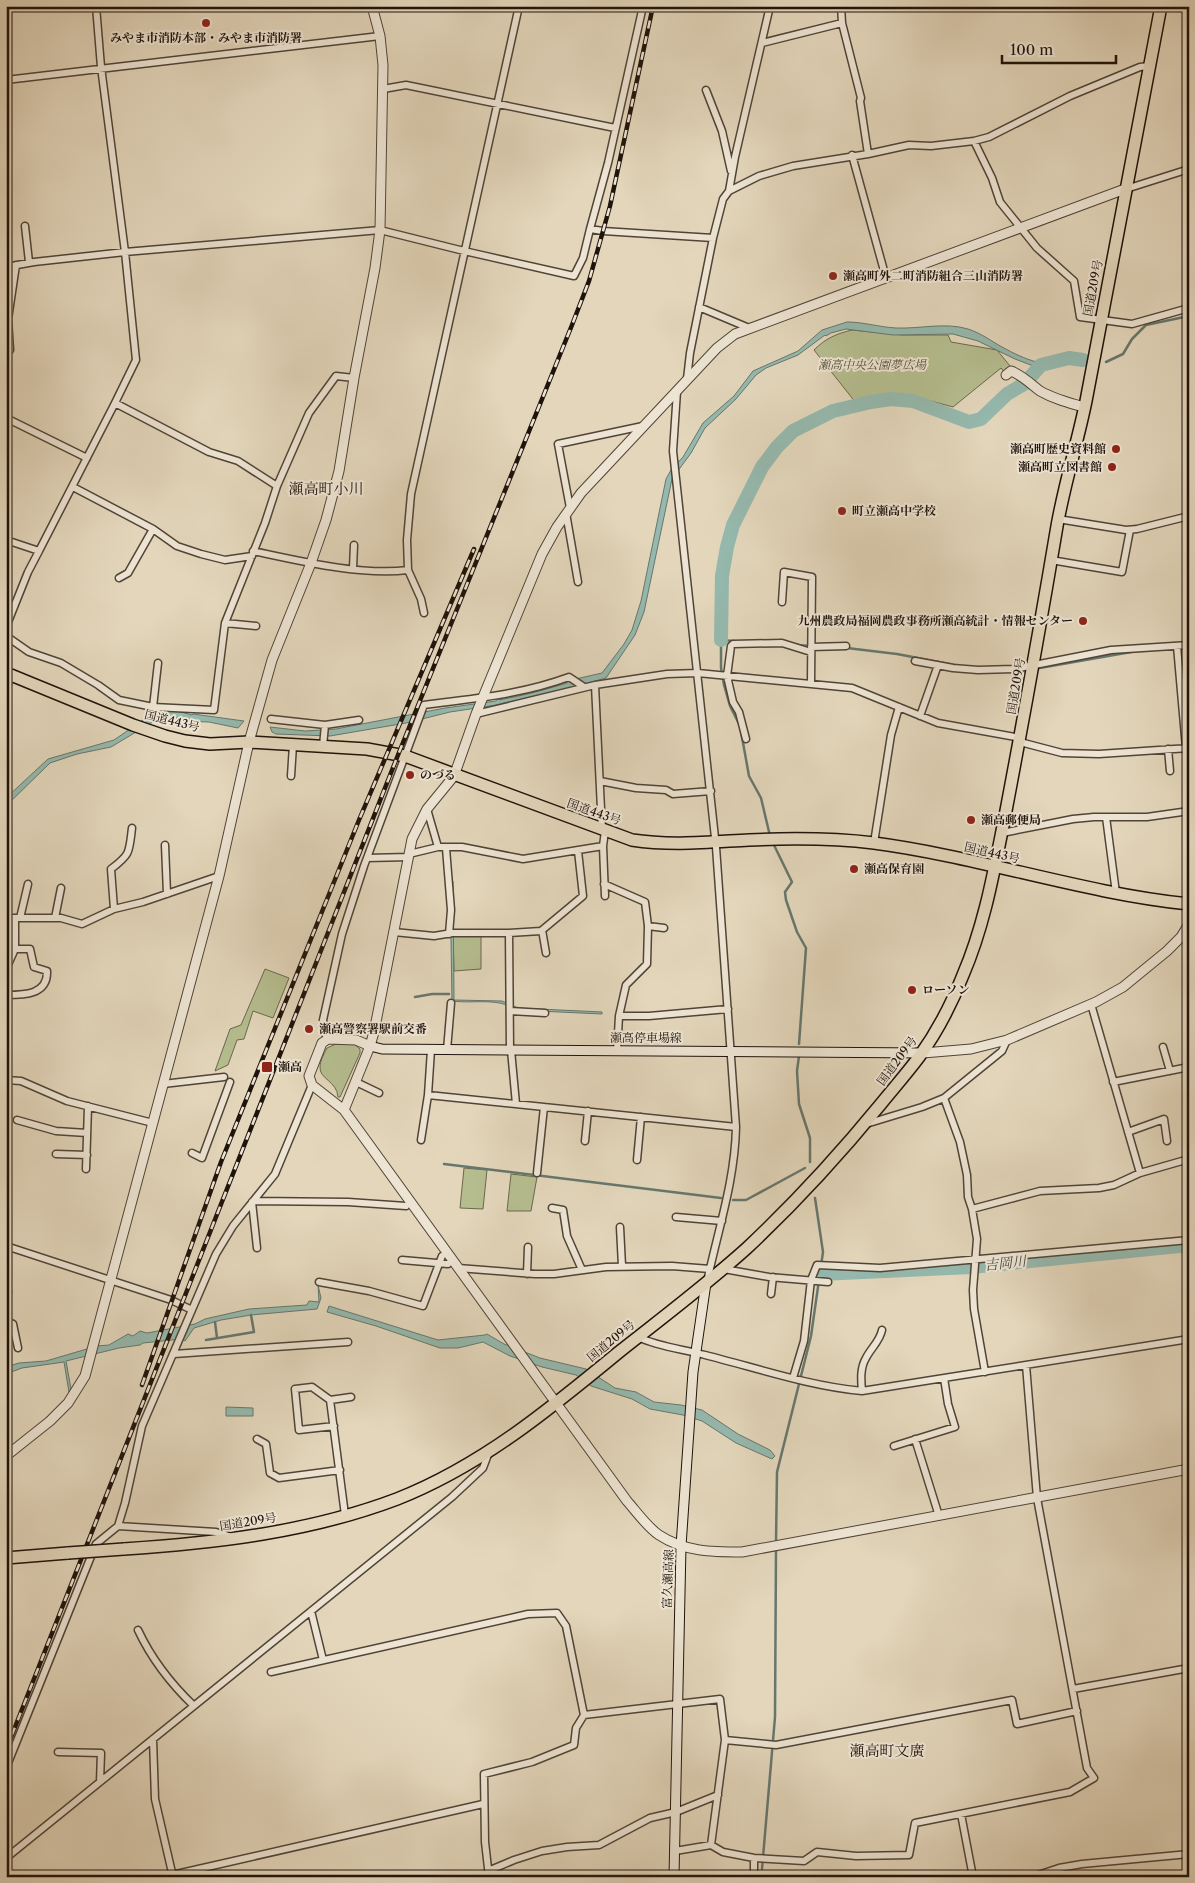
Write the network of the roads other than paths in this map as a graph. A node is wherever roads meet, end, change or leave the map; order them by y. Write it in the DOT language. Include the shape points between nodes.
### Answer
graph roads {
  1 [pos="96,6"];
  2 [pos="372,6"];
  3 [pos="519,6"];
  4 [pos="643,6"];
  5 [pos="770,6"];
  6 [pos="841,6"];
  7 [pos="1161,6"];
  8 [pos="842,23"];
  9 [pos="380,36"];
  10 [pos="762,43"];
  11 [pos="1150,66"];
  12 [pos="101,67"];
  13 [pos="6,80"];
  14 [pos="383,88"];
  15 [pos="706,90"];
  16 [pos="497,105"];
  17 [pos="614,128"];
  18 [pos="974,141"];
  19 [pos="868,154"];
  20 [pos="852,155"];
  21 [pos="1189,169"];
  22 [pos="732,174"];
  23 [pos="1125,189"];
  24 [pos="729,191"];
  25 [pos="25,226"];
  26 [pos="1022,228"];
  27 [pos="590,229"];
  28 [pos="380,230"];
  29 [pos="713,238"];
  30 [pos="125,252"];
  31 [pos="464,252"];
  32 [pos="30,262"];
  33 [pos="16,265"];
  34 [pos="6,267"];
  35 [pos="886,278"];
  36 [pos="699,307"];
  37 [pos="1189,308"];
  38 [pos="1102,319"];
  39 [pos="749,328"];
  40 [pos="10,350"];
  41 [pos="1006,375"];
  42 [pos="354,378"];
  43 [pos="686,379"];
  44 [pos="677,391"];
  45 [pos="116,404"];
  46 [pos="1084,407"];
  47 [pos="6,418"];
  48 [pos="643,426"];
  49 [pos="87,458"];
  50 [pos="277,486"];
  51 [pos="73,487"];
  52 [pos="568,511"];
  53 [pos="1189,516"];
  54 [pos="1058,520"];
  55 [pos="153,529"];
  56 [pos="1130,530"];
  57 [pos="6,540"];
  58 [pos="354,546"];
  59 [pos="39,551"];
  60 [pos="253,554"];
  61 [pos="1051,560"];
  62 [pos="312,563"];
  63 [pos="353,568"];
  64 [pos="408,570"];
  65 [pos="119,578"];
  66 [pos="578,582"];
  67 [pos="782,602"];
  68 [pos="424,613"];
  69 [pos="225,623"];
  70 [pos="256,626"];
  71 [pos="6,628"];
  72 [pos="6,636"];
  73 [pos="1189,645"];
  74 [pos="846,646"];
  75 [pos="1177,646"];
  76 [pos="811,650"];
  77 [pos="914,660"];
  78 [pos="158,663"];
  79 [pos="938,665"];
  80 [pos="1033,666"];
  81 [pos="8,674"];
  82 [pos="698,674"];
  83 [pos="727,676"];
  84 [pos="811,683"];
  85 [pos="594,685"];
  86 [pos="584,687"];
  87 [pos="6,691"];
  88 [pos="483,697"];
  89 [pos="153,707"];
  90 [pos="899,707"];
  91 [pos="476,714"];
  92 [pos="920,716"];
  93 [pos="271,719"];
  94 [pos="359,720"];
  95 [pos="325,725"];
  96 [pos="746,738"];
  97 [pos="1020,740"];
  98 [pos="249,742"];
  99 [pos="293,745"];
  100 [pos="323,746"];
  101 [pos="1188,748"];
  102 [pos="1168,749"];
  103 [pos="405,756"];
  104 [pos="1170,771"];
  105 [pos="291,776"];
  106 [pos="454,776"];
  107 [pos="600,780"];
  108 [pos="710,791"];
  109 [pos="427,809"];
  110 [pos="1189,811"];
  111 [pos="1106,817"];
  112 [pos="132,828"];
  113 [pos="603,831"];
  114 [pos="1002,833"];
  115 [pos="716,842"];
  116 [pos="874,843"];
  117 [pos="165,845"];
  118 [pos="603,846"];
  119 [pos="438,847"];
  120 [pos="446,848"];
  121 [pos="578,851"];
  122 [pos="409,856"];
  123 [pos="367,858"];
  124 [pos="996,868"];
  125 [pos="219,876"];
  126 [pos="28,884"];
  127 [pos="604,884"];
  128 [pos="61,888"];
  129 [pos="167,894"];
  130 [pos="1116,894"];
  131 [pos="604,896"];
  132 [pos="1189,904"];
  133 [pos="114,909"];
  134 [pos="6,918"];
  135 [pos="18,918"];
  136 [pos="54,918"];
  137 [pos="1189,924"];
  138 [pos="15,926"];
  139 [pos="648,926"];
  140 [pos="6,927"];
  141 [pos="664,928"];
  142 [pos="542,930"];
  143 [pos="394,932"];
  144 [pos="510,933"];
  145 [pos="449,934"];
  146 [pos="15,949"];
  147 [pos="546,953"];
  148 [pos="6,969"];
  149 [pos="6,995"];
  150 [pos="451,1003"];
  151 [pos="1091,1004"];
  152 [pos="728,1009"];
  153 [pos="510,1011"];
  154 [pos="545,1013"];
  155 [pos="619,1016"];
  156 [pos="328,1039"];
  157 [pos="1007,1040"];
  158 [pos="370,1046"];
  159 [pos="1163,1047"];
  160 [pos="431,1050"];
  161 [pos="447,1050"];
  162 [pos="511,1050"];
  163 [pos="618,1051"];
  164 [pos="731,1051"];
  165 [pos="922,1053"];
  166 [pos="1189,1067"];
  167 [pos="1170,1071"];
  168 [pos="224,1077"];
  169 [pos="6,1080"];
  170 [pos="230,1082"];
  171 [pos="356,1082"];
  172 [pos="1113,1082"];
  173 [pos="163,1084"];
  174 [pos="312,1085"];
  175 [pos="379,1093"];
  176 [pos="428,1095"];
  177 [pos="944,1098"];
  178 [pos="516,1104"];
  179 [pos="88,1106"];
  180 [pos="544,1107"];
  181 [pos="344,1110"];
  182 [pos="588,1111"];
  183 [pos="641,1117"];
  184 [pos="17,1120"];
  185 [pos="153,1123"];
  186 [pos="864,1125"];
  187 [pos="736,1126"];
  188 [pos="1128,1132"];
  189 [pos="87,1133"];
  190 [pos="421,1140"];
  191 [pos="585,1141"];
  192 [pos="1167,1141"];
  193 [pos="192,1153"];
  194 [pos="56,1154"];
  195 [pos="87,1155"];
  196 [pos="1189,1159"];
  197 [pos="637,1160"];
  198 [pos="86,1169"];
  199 [pos="537,1172"];
  200 [pos="1140,1173"];
  201 [pos="253,1201"];
  202 [pos="406,1206"];
  203 [pos="552,1208"];
  204 [pos="972,1209"];
  205 [pos="676,1217"];
  206 [pos="722,1221"];
  207 [pos="620,1227"];
  208 [pos="1189,1240"];
  209 [pos="6,1246"];
  210 [pos="528,1247"];
  211 [pos="257,1248"];
  212 [pos="402,1260"];
  213 [pos="441,1260"];
  214 [pos="976,1260"];
  215 [pos="448,1264"];
  216 [pos="622,1266"];
  217 [pos="458,1268"];
  218 [pos="723,1268"];
  219 [pos="710,1269"];
  220 [pos="582,1270"];
  221 [pos="527,1274"];
  222 [pos="774,1277"];
  223 [pos="111,1280"];
  224 [pos="811,1280"];
  225 [pos="319,1282"];
  226 [pos="828,1282"];
  227 [pos="706,1283"];
  228 [pos="771,1294"];
  229 [pos="192,1310"];
  230 [pos="6,1320"];
  231 [pos="882,1330"];
  232 [pos="638,1337"];
  233 [pos="1189,1339"];
  234 [pos="348,1342"];
  235 [pos="18,1348"];
  236 [pos="695,1352"];
  237 [pos="174,1354"];
  238 [pos="1026,1365"];
  239 [pos="985,1372"];
  240 [pos="793,1378"];
  241 [pos="944,1378"];
  242 [pos="862,1391"];
  243 [pos="351,1397"];
  244 [pos="330,1400"];
  245 [pos="557,1403"];
  246 [pos="334,1426"];
  247 [pos="257,1438"];
  248 [pos="915,1439"];
  249 [pos="894,1446"];
  250 [pos="489,1452"];
  251 [pos="6,1456"];
  252 [pos="1189,1469"];
  253 [pos="340,1470"];
  254 [pos="1037,1498"];
  255 [pos="345,1515"];
  256 [pos="939,1516"];
  257 [pos="118,1526"];
  258 [pos="234,1538"];
  259 [pos="681,1546"];
  260 [pos="6,1558"];
  261 [pos="311,1611"];
  262 [pos="138,1630"];
  263 [pos="324,1660"];
  264 [pos="1189,1668"];
  265 [pos="271,1672"];
  266 [pos="1073,1689"];
  267 [pos="679,1703"];
  268 [pos="194,1706"];
  269 [pos="1076,1711"];
  270 [pos="584,1714"];
  271 [pos="153,1739"];
  272 [pos="726,1740"];
  273 [pos="58,1752"];
  274 [pos="6,1768"];
  275 [pos="100,1782"];
  276 [pos="718,1795"];
  277 [pos="483,1804"];
  278 [pos="676,1812"];
  279 [pos="961,1814"];
  280 [pos="711,1845"];
  281 [pos="675,1851"];
  282 [pos="1189,1854"];
  283 [pos="6,1858"];
  284 [pos="754,1858"];
  285 [pos="489,1874"];
  286 [pos="173,1876"];
  287 [pos="674,1877"];
  288 [pos="754,1877"];
  289 [pos="973,1877"];
  290 [pos="1032,1877"];
  1 -- 12 [label="street"];
  2 -- 9 [label="street"];
  3 -- 16 [label="street"];
  4 -- 17 [label="street"];
  5 -- 10 [label="street"];
  6 -- 8 [label="street"];
  7 -- 11 [label="highway, 国道209号"];
  8 -- 10 [label="street"];
  8 -- 19 [label="street" via="861,98"];
  9 -- 12 [label="street"];
  9 -- 14 [label="street"];
  10 -- 22 [label="street"];
  11 -- 18 [label="street" via="1140,67 1070,96 989,137"];
  11 -- 23 [label="highway, 国道209号"];
  12 -- 13 [label="street"];
  12 -- 30 [label="street"];
  14 -- 16 [label="street" via="406,85"];
  14 -- 28 [label="street"];
  15 -- 22 [label="street" via="722,132"];
  16 -- 17 [label="street"];
  16 -- 31 [label="street"];
  17 -- 27 [label="street"];
  18 -- 19 [label="street" via="909,145"];
  18 -- 26 [label="street" via="1000,202"];
  19 -- 20 [label="street"];
  20 -- 24 [label="street" via="777,170"];
  20 -- 35 [label="street"];
  21 -- 23 [label="street"];
  22 -- 24 [label="street"];
  23 -- 26 [label="street"];
  23 -- 38 [label="highway, 国道209号"];
  24 -- 29 [label="street" via="723,199"];
  25 -- 32 [label="street"];
  26 -- 35 [label="street"];
  26 -- 38 [label="street" via="1037,248 1074,281 1078,315"];
  27 -- 29 [label="street"];
  27 -- 31 [label="street" via="583,258 574,276"];
  28 -- 30 [label="street"];
  28 -- 31 [label="street"];
  28 -- 42 [label="street"];
  29 -- 36 [label="street"];
  30 -- 32 [label="street"];
  30 -- 45 [label="street" via="136,360"];
  31 -- 64 [label="street" via="411,494"];
  32 -- 33 [label="street"];
  33 -- 34 [label="street"];
  33 -- 40 [label="street" via="8,319"];
  35 -- 39 [label="street"];
  36 -- 39 [label="street"];
  36 -- 43 [label="street"];
  37 -- 38 [label="street" via="1132,324"];
  38 -- 46 [label="highway, 国道209号"];
  39 -- 43 [label="street" via="717,348"];
  41 -- 46 [label="street" via="1011,371 1017,373 1055,399"];
  42 -- 50 [label="street" via="336,376 309,413"];
  42 -- 62 [label="street" via="339,471"];
  43 -- 44 [label="street"];
  44 -- 48 [label="street"];
  44 -- 82 [label="street" via="673,451"];
  45 -- 49 [label="street"];
  45 -- 50 [label="street" via="209,452 238,461"];
  46 -- 54 [label="highway, 国道209号"];
  47 -- 49 [label="street"];
  48 -- 52 [label="street"];
  48 -- 52 [label="street" via="558,444"];
  49 -- 51 [label="street"];
  50 -- 60 [label="street"];
  51 -- 55 [label="street"];
  51 -- 59 [label="street"];
  52 -- 66 [label="street"];
  52 -- 88 [label="street" via="542,554"];
  53 -- 56 [label="street"];
  54 -- 56 [label="street"];
  54 -- 61 [label="highway, 国道209号"];
  55 -- 60 [label="street" via="177,546 224,560"];
  55 -- 65 [label="street" via="128,573"];
  56 -- 61 [label="street" via="1122,572"];
  57 -- 59 [label="street"];
  58 -- 63 [label="street"];
  59 -- 71 [label="street"];
  60 -- 62 [label="street"];
  60 -- 69 [label="street"];
  61 -- 80 [label="highway, 国道209号"];
  62 -- 63 [label="street"];
  62 -- 98 [label="street" via="272,660"];
  63 -- 64 [label="street" via="389,572"];
  64 -- 68 [label="street"];
  67 -- 76 [label="street" via="784,572 812,577"];
  69 -- 70 [label="street"];
  69 -- 89 [label="street" via="214,710"];
  72 -- 89 [label="street" via="29,652 61,663 119,700"];
  73 -- 75 [label="street"];
  74 -- 76 [label="street"];
  75 -- 80 [label="street" via="1111,650"];
  75 -- 101 [label="street"];
  76 -- 83 [label="street" via="782,643 734,644 728,658"];
  76 -- 84 [label="street"];
  77 -- 79 [label="street"];
  78 -- 89 [label="street"];
  79 -- 80 [label="street" via="978,670"];
  79 -- 92 [label="street"];
  80 -- 97 [label="highway, 国道209号"];
  81 -- 87 [label="street"];
  81 -- 98 [label="highway, 国道443号" via="165,736 210,744"];
  82 -- 83 [label="street"];
  82 -- 85 [label="street" via="667,674"];
  82 -- 108 [label="street"];
  83 -- 84 [label="street"];
  83 -- 96 [label="street"];
  84 -- 90 [label="street" via="852,688"];
  85 -- 86 [label="street"];
  85 -- 107 [label="street"];
  86 -- 88 [label="street" via="569,677 518,693"];
  86 -- 91 [label="street"];
  88 -- 91 [label="street"];
  88 -- 103 [label="street" via="424,705"];
  90 -- 92 [label="street"];
  90 -- 116 [label="street" via="891,735"];
  91 -- 106 [label="street"];
  92 -- 97 [label="street" via="938,723"];
  93 -- 95 [label="street"];
  94 -- 95 [label="street"];
  95 -- 100 [label="street"];
  97 -- 102 [label="street" via="1062,753"];
  97 -- 114 [label="highway, 国道209号"];
  98 -- 99 [label="highway, 国道443号"];
  98 -- 125 [label="street"];
  99 -- 100 [label="highway, 国道443号"];
  99 -- 105 [label="street"];
  100 -- 103 [label="highway, 国道443号"];
  101 -- 102 [label="street"];
  102 -- 104 [label="street"];
  103 -- 106 [label="highway, 国道443号"];
  103 -- 123 [label="street"];
  106 -- 109 [label="street"];
  106 -- 113 [label="highway, 国道443号"];
  107 -- 108 [label="street" via="636,788 666,790 673,794"];
  107 -- 113 [label="street"];
  108 -- 115 [label="street"];
  109 -- 119 [label="street"];
  109 -- 122 [label="street" via="412,839"];
  110 -- 111 [label="street" via="1147,817"];
  111 -- 114 [label="street" via="1073,819"];
  111 -- 130 [label="street"];
  112 -- 133 [label="street" via="130,851 111,869"];
  113 -- 115 [label="highway, 国道443号" via="658,844"];
  113 -- 118 [label="street"];
  114 -- 124 [label="highway, 国道209号"];
  115 -- 116 [label="highway, 国道443号" via="771,839"];
  115 -- 152 [label="street"];
  116 -- 124 [label="highway, 国道443号"];
  117 -- 129 [label="street"];
  118 -- 121 [label="street"];
  118 -- 127 [label="street"];
  119 -- 120 [label="street"];
  119 -- 122 [label="street"];
  120 -- 121 [label="street" via="462,847 523,859"];
  120 -- 145 [label="street" via="451,910"];
  121 -- 142 [label="street" via="583,896"];
  122 -- 123 [label="street"];
  122 -- 143 [label="street"];
  123 -- 156 [label="street" via="342,934 328,993 323,1020"];
  124 -- 130 [label="highway, 国道443号"];
  124 -- 165 [label="highway, 国道209号" via="983,924 963,976"];
  125 -- 129 [label="street"];
  125 -- 173 [label="street"];
  126 -- 135 [label="street"];
  127 -- 131 [label="street"];
  127 -- 139 [label="street" via="646,902"];
  128 -- 136 [label="street"];
  129 -- 133 [label="street"];
  130 -- 132 [label="highway, 国道443号"];
  133 -- 136 [label="street" via="82,924"];
  134 -- 135 [label="street"];
  135 -- 136 [label="street"];
  135 -- 138 [label="street"];
  137 -- 151 [label="street, 瀬高停車場線" via="1167,951 1123,987"];
  138 -- 140 [label="street"];
  138 -- 146 [label="street"];
  139 -- 141 [label="street"];
  139 -- 155 [label="street" via="647,964 626,985"];
  142 -- 144 [label="street"];
  142 -- 147 [label="street"];
  143 -- 145 [label="street" via="417,936"];
  143 -- 158 [label="street"];
  144 -- 145 [label="street"];
  144 -- 153 [label="street"];
  146 -- 148 [label="street"];
  146 -- 149 [label="street" via="30,949 34,967 47,971 47,978 42,989 26,995"];
  150 -- 161 [label="street"];
  151 -- 157 [label="street, 瀬高停車場線"];
  151 -- 172 [label="street"];
  152 -- 155 [label="street"];
  152 -- 164 [label="street"];
  153 -- 154 [label="street"];
  153 -- 162 [label="street"];
  155 -- 163 [label="street"];
  156 -- 158 [label="street, 瀬高停車場線" via="356,1040"];
  156 -- 174 [label="street" via="322,1044 309,1076"];
  157 -- 165 [label="street, 瀬高停車場線" via="971,1049"];
  157 -- 177 [label="street" via="1002,1051"];
  158 -- 160 [label="street, 瀬高停車場線"];
  158 -- 171 [label="street"];
  159 -- 167 [label="street"];
  160 -- 161 [label="street, 瀬高停車場線"];
  160 -- 176 [label="street"];
  161 -- 162 [label="street, 瀬高停車場線"];
  162 -- 163 [label="street, 瀬高停車場線"];
  162 -- 178 [label="street"];
  163 -- 164 [label="street, 瀬高停車場線"];
  164 -- 165 [label="street, 瀬高停車場線"];
  164 -- 187 [label="street"];
  165 -- 186 [label="highway, 国道209号"];
  166 -- 167 [label="street"];
  167 -- 172 [label="street"];
  168 -- 173 [label="street"];
  169 -- 179 [label="street" via="21,1081 67,1101"];
  170 -- 193 [label="street" via="202,1158"];
  171 -- 175 [label="street"];
  171 -- 181 [label="street"];
  172 -- 188 [label="street"];
  173 -- 185 [label="street"];
  174 -- 181 [label="street"];
  174 -- 201 [label="street" via="275,1174"];
  176 -- 178 [label="street"];
  176 -- 190 [label="street"];
  177 -- 186 [label="street"];
  177 -- 204 [label="street" via="960,1142"];
  178 -- 180 [label="street"];
  179 -- 185 [label="street"];
  179 -- 189 [label="street"];
  180 -- 182 [label="street"];
  180 -- 199 [label="street"];
  181 -- 217 [label="street"];
  182 -- 183 [label="street"];
  182 -- 191 [label="street"];
  183 -- 187 [label="street"];
  183 -- 197 [label="street"];
  184 -- 189 [label="street" via="56,1131"];
  185 -- 223 [label="street"];
  186 -- 218 [label="highway, 国道209号" via="803,1193"];
  187 -- 206 [label="street" via="736,1153"];
  188 -- 192 [label="street" via="1164,1119"];
  188 -- 200 [label="street"];
  189 -- 195 [label="street"];
  194 -- 195 [label="street"];
  195 -- 198 [label="street"];
  196 -- 200 [label="street"];
  200 -- 204 [label="street" via="1114,1185 1040,1191"];
  201 -- 202 [label="street"];
  201 -- 211 [label="street"];
  201 -- 229 [label="street" via="216,1254"];
  203 -- 220 [label="street" via="563,1210 567,1236"];
  204 -- 214 [label="street" via="977,1239"];
  205 -- 206 [label="street"];
  206 -- 219 [label="street"];
  207 -- 216 [label="street"];
  208 -- 214 [label="street"];
  209 -- 223 [label="street"];
  210 -- 221 [label="street"];
  212 -- 213 [label="street"];
  213 -- 215 [label="street"];
  213 -- 225 [label="street" via="423,1306"];
  214 -- 224 [label="street" via="880,1268 817,1265"];
  214 -- 239 [label="street" via="974,1309"];
  216 -- 219 [label="street"];
  216 -- 220 [label="street"];
  217 -- 221 [label="street"];
  217 -- 245 [label="street"];
  218 -- 222 [label="street"];
  218 -- 227 [label="highway, 国道209号"];
  219 -- 227 [label="street"];
  220 -- 221 [label="street"];
  222 -- 224 [label="street"];
  222 -- 228 [label="street"];
  223 -- 229 [label="street"];
  223 -- 251 [label="street" via="85,1376 68,1403"];
  224 -- 226 [label="street"];
  224 -- 240 [label="street" via="804,1341"];
  227 -- 232 [label="highway, 国道209号"];
  227 -- 236 [label="street, 富久瀬高線"];
  229 -- 237 [label="street"];
  230 -- 235 [label="street" via="13,1324"];
  231 -- 242 [label="street" via="865,1359 861,1374"];
  232 -- 236 [label="street"];
  232 -- 245 [label="highway, 国道209号"];
  233 -- 238 [label="street"];
  234 -- 237 [label="street"];
  236 -- 240 [label="street"];
  236 -- 259 [label="street, 富久瀬高線"];
  237 -- 257 [label="street" via="142,1426"];
  238 -- 239 [label="street"];
  238 -- 254 [label="street"];
  239 -- 241 [label="street"];
  240 -- 242 [label="street"];
  241 -- 242 [label="street"];
  241 -- 248 [label="street" via="955,1427"];
  243 -- 244 [label="street"];
  244 -- 246 [label="street"];
  244 -- 246 [label="street" via="312,1387 294,1389 299,1430"];
  245 -- 250 [label="highway, 国道209号"];
  245 -- 259 [label="street" via="627,1500 657,1534"];
  246 -- 253 [label="street"];
  247 -- 253 [label="street" via="266,1444 270,1473 279,1478"];
  248 -- 249 [label="street"];
  248 -- 256 [label="street"];
  250 -- 255 [label="highway, 国道209号" via="422,1488"];
  250 -- 261 [label="street" via="483,1468 452,1497"];
  252 -- 254 [label="street"];
  253 -- 255 [label="street"];
  254 -- 256 [label="street"];
  254 -- 266 [label="street"];
  255 -- 258 [label="highway, 国道209号" via="272,1533"];
  256 -- 259 [label="street" via="742,1552 706,1552"];
  257 -- 258 [label="street" via="216,1532"];
  257 -- 274 [label="street" via="96,1544"];
  258 -- 260 [label="highway, 国道209号, bridge" via="177,1546"];
  259 -- 267 [label="street, 富久瀬高線"];
  261 -- 263 [label="street"];
  261 -- 268 [label="street"];
  262 -- 268 [label="street" via="158,1668"];
  263 -- 265 [label="street"];
  263 -- 270 [label="street" via="528,1614 556,1612 566,1626"];
  264 -- 266 [label="street"];
  266 -- 269 [label="street"];
  267 -- 270 [label="street"];
  267 -- 272 [label="street" via="720,1698"];
  267 -- 278 [label="street, 富久瀬高線"];
  268 -- 271 [label="street"];
  269 -- 272 [label="street" via="1017,1724 1012,1700 776,1746"];
  269 -- 279 [label="street" via="1087,1768 1094,1778 1070,1792"];
  270 -- 277 [label="street" via="576,1728 574,1745 532,1762 484,1774"];
  271 -- 275 [label="street"];
  271 -- 286 [label="street" via="154,1799"];
  272 -- 276 [label="street"];
  273 -- 275 [label="street" via="101,1753"];
  275 -- 283 [label="street"];
  276 -- 278 [label="street"];
  276 -- 280 [label="street"];
  277 -- 285 [label="street"];
  277 -- 286 [label="street"];
  278 -- 281 [label="street, 富久瀬高線"];
  278 -- 285 [label="street" via="650,1818 599,1846 542,1851 514,1860"];
  279 -- 284 [label="street" via="915,1823 909,1855 856,1856 818,1852 804,1861"];
  279 -- 289 [label="street"];
  280 -- 281 [label="street"];
  280 -- 284 [label="street" via="723,1852"];
  281 -- 287 [label="street, 富久瀬高線"];
  282 -- 290 [label="street" via="1082,1864"];
  284 -- 288 [label="street"];
}
